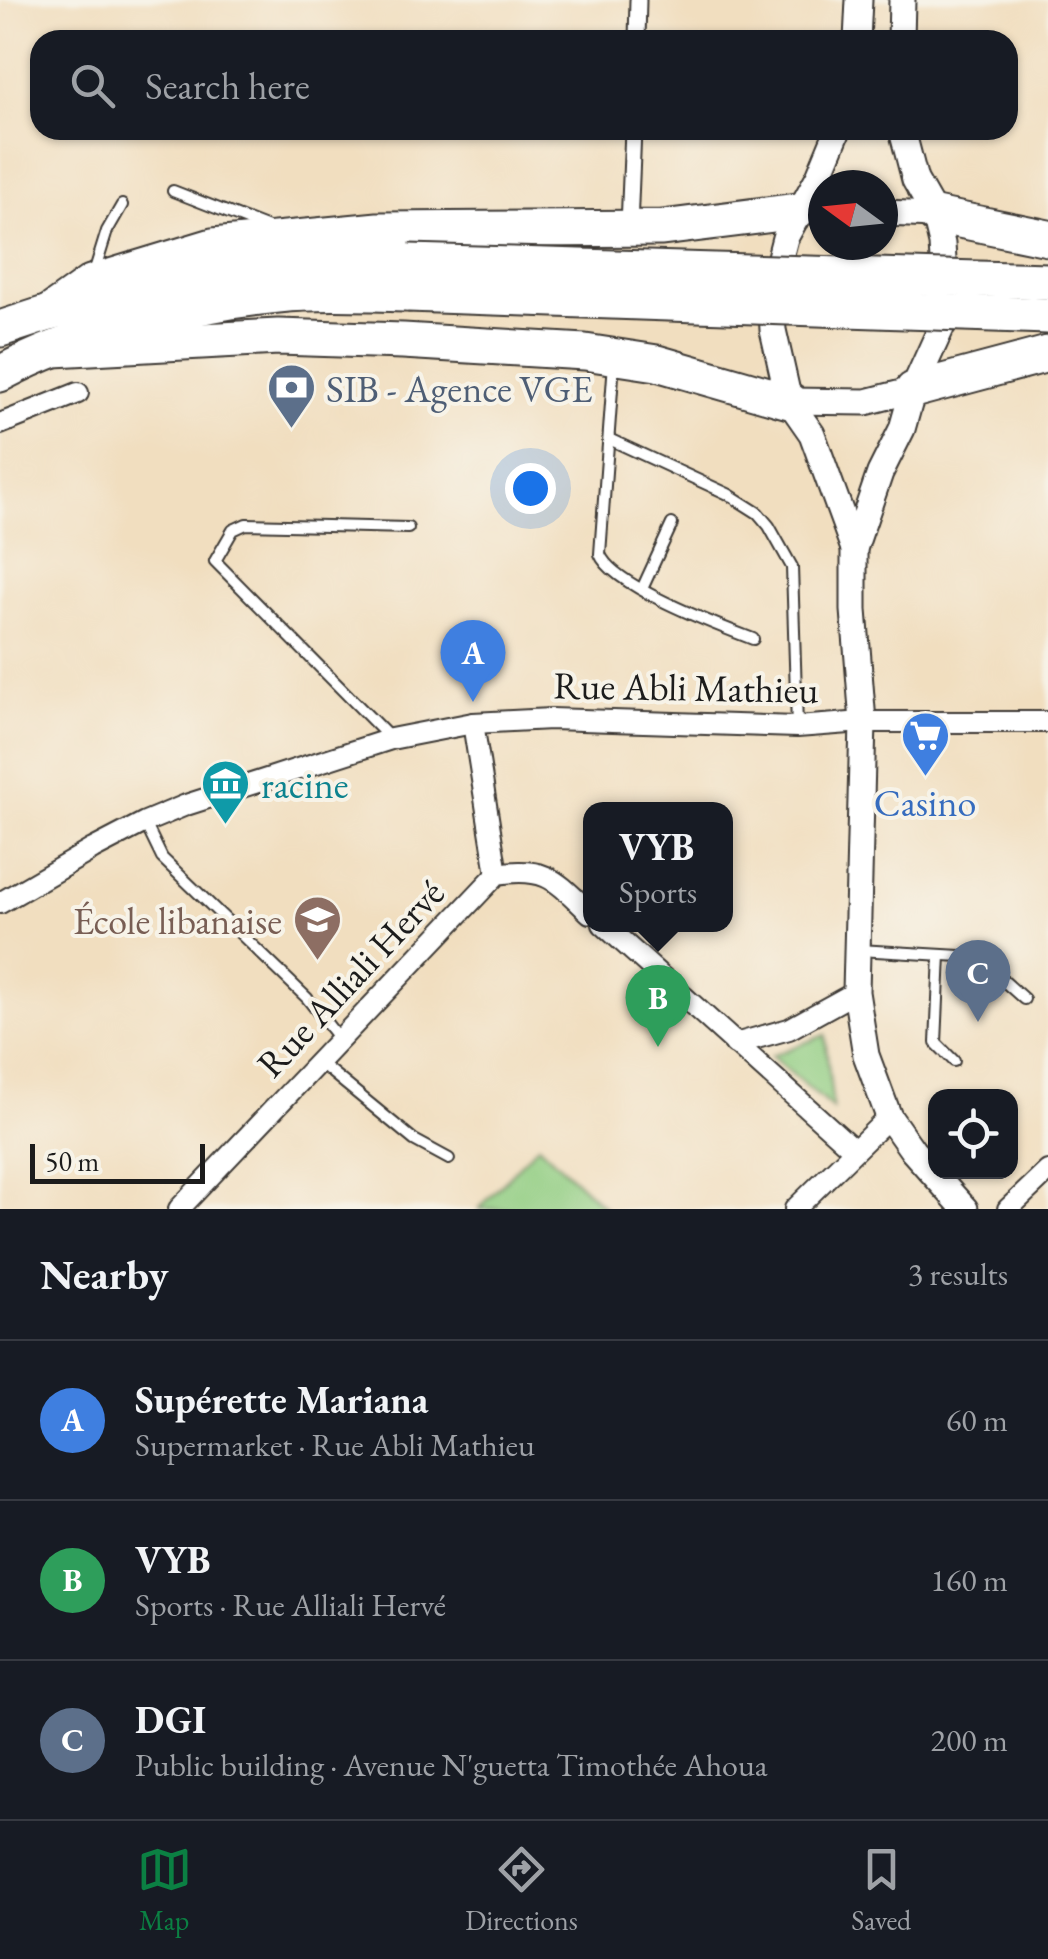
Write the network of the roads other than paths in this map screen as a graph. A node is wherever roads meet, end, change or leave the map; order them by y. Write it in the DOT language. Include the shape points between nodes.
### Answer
graph roads {
  1 [pos="638,0"];
  2 [pos="859,0"];
  3 [pos="902,0"];
  4 [pos="637,30"];
  5 [pos="858,30"];
  6 [pos="901,30"];
  7 [pos="633,140"];
  8 [pos="834,140"];
  9 [pos="905,140"];
  10 [pos="821,170"];
  11 [pos="173,191"];
  12 [pos="122,206"];
  13 [pos="808,211"];
  14 [pos="808,214"];
  15 [pos="898,214"];
  16 [pos="935,215"];
  17 [pos="629,226"];
  18 [pos="290,236"];
  19 [pos="1048,238"];
  20 [pos="408,278"];
  21 [pos="1048,281"];
  22 [pos="91,282"];
  23 [pos="0,310"];
  24 [pos="49,313"];
  25 [pos="1048,316"];
  26 [pos="0,328"];
  27 [pos="54,349"];
  28 [pos="1048,354"];
  29 [pos="614,356"];
  30 [pos="0,374"];
  31 [pos="913,390"];
  32 [pos="78,392"];
  33 [pos="789,401"];
  34 [pos="0,424"];
  35 [pos="609,439"];
  36 [pos="672,524"];
  37 [pos="408,528"];
  38 [pos="854,549"];
  39 [pos="642,589"];
  40 [pos="753,639"];
  41 [pos="863,722"];
  42 [pos="1048,722"];
  43 [pos="474,723"];
  44 [pos="798,727"];
  45 [pos="391,739"];
  46 [pos="144,822"];
  47 [pos="498,874"];
  48 [pos="0,903"];
  49 [pos="583,907"];
  50 [pos="613,932"];
  51 [pos="858,950"];
  52 [pos="940,956"];
  53 [pos="856,992"];
  54 [pos="1024,999"];
  55 [pos="340,1040"];
  56 [pos="735,1044"];
  57 [pos="319,1062"];
  58 [pos="954,1062"];
  59 [pos="889,1117"];
  60 [pos="853,1148"];
  61 [pos="449,1159"];
  62 [pos="1048,1171"];
  63 [pos="180,1209"];
  64 [pos="795,1209"];
  65 [pos="965,1209"];
  66 [pos="1008,1209"];
  1 -- 4 [label="street"];
  2 -- 5 [label="street"];
  3 -- 6 [label="street"];
  7 -- 17 [label="street"];
  8 -- 10 [label="street"];
  9 -- 16 [label="street" via="915,180"];
  11 -- 18 [label="lane"];
  12 -- 22 [label="lane"];
  13 -- 17 [label="highway"];
  14 -- 33 [label="street" via="779,254 771,292"];
  15 -- 16 [label="street"];
  16 -- 19 [label="highway"];
  16 -- 31 [label="street" via="944,267 942,326"];
  17 -- 18 [label="highway"];
  18 -- 22 [label="highway" via="213,246"];
  20 -- 21 [label="highway, bridge"];
  20 -- 24 [label="highway" via="276,265"];
  20 -- 25 [label="highway, bridge"];
  20 -- 27 [label="highway" via="277,295 130,325"];
  22 -- 24 [label="highway"];
  23 -- 24 [label="street"];
  24 -- 26 [label="highway"];
  27 -- 29 [label="highway" via="278,338"];
  27 -- 30 [label="highway"];
  28 -- 31 [label="highway"];
  29 -- 33 [label="highway"];
  29 -- 35 [label="lane"];
  31 -- 33 [label="street" via="866,402"];
  31 -- 38 [label="street"];
  32 -- 34 [label="street"];
  33 -- 38 [label="street" via="812,434"];
  35 -- 39 [label="lane" via="600,554 610,571"];
  35 -- 44 [label="lane" via="728,494 769,526 792,567"];
  36 -- 39 [label="lane"];
  37 -- 45 [label="lane" via="246,524 233,530 215,561"];
  38 -- 41 [label="street"];
  39 -- 40 [label="lane"];
  41 -- 42 [label="street, Rue Abli Mathieu"];
  41 -- 44 [label="street, Rue Abli Mathieu"];
  41 -- 51 [label="street"];
  43 -- 44 [label="street, Rue Abli Mathieu"];
  43 -- 45 [label="street, Rue Abli Mathieu"];
  43 -- 47 [label="street"];
  45 -- 46 [label="street, Rue Abli Mathieu"];
  46 -- 48 [label="street, Rue Abli Mathieu"];
  46 -- 55 [label="lane" via="162,858 307,998"];
  47 -- 49 [label="street, Rue Alliali Hervé" via="536,871"];
  47 -- 55 [label="street, Rue Alliali Hervé"];
  50 -- 56 [label="street"];
  51 -- 52 [label="lane"];
  51 -- 53 [label="street"];
  52 -- 54 [label="lane" via="977,957"];
  52 -- 58 [label="lane" via="936,1043"];
  53 -- 56 [label="street" via="789,1029"];
  53 -- 59 [label="street" via="866,1055"];
  55 -- 57 [label="street, Rue Alliali Hervé"];
  56 -- 60 [label="street"];
  57 -- 61 [label="lane" via="414,1140"];
  57 -- 63 [label="street, Rue Alliali Hervé"];
  59 -- 60 [label="street"];
  59 -- 65 [label="street"];
  60 -- 64 [label="street"];
  62 -- 66 [label="street"];
}
